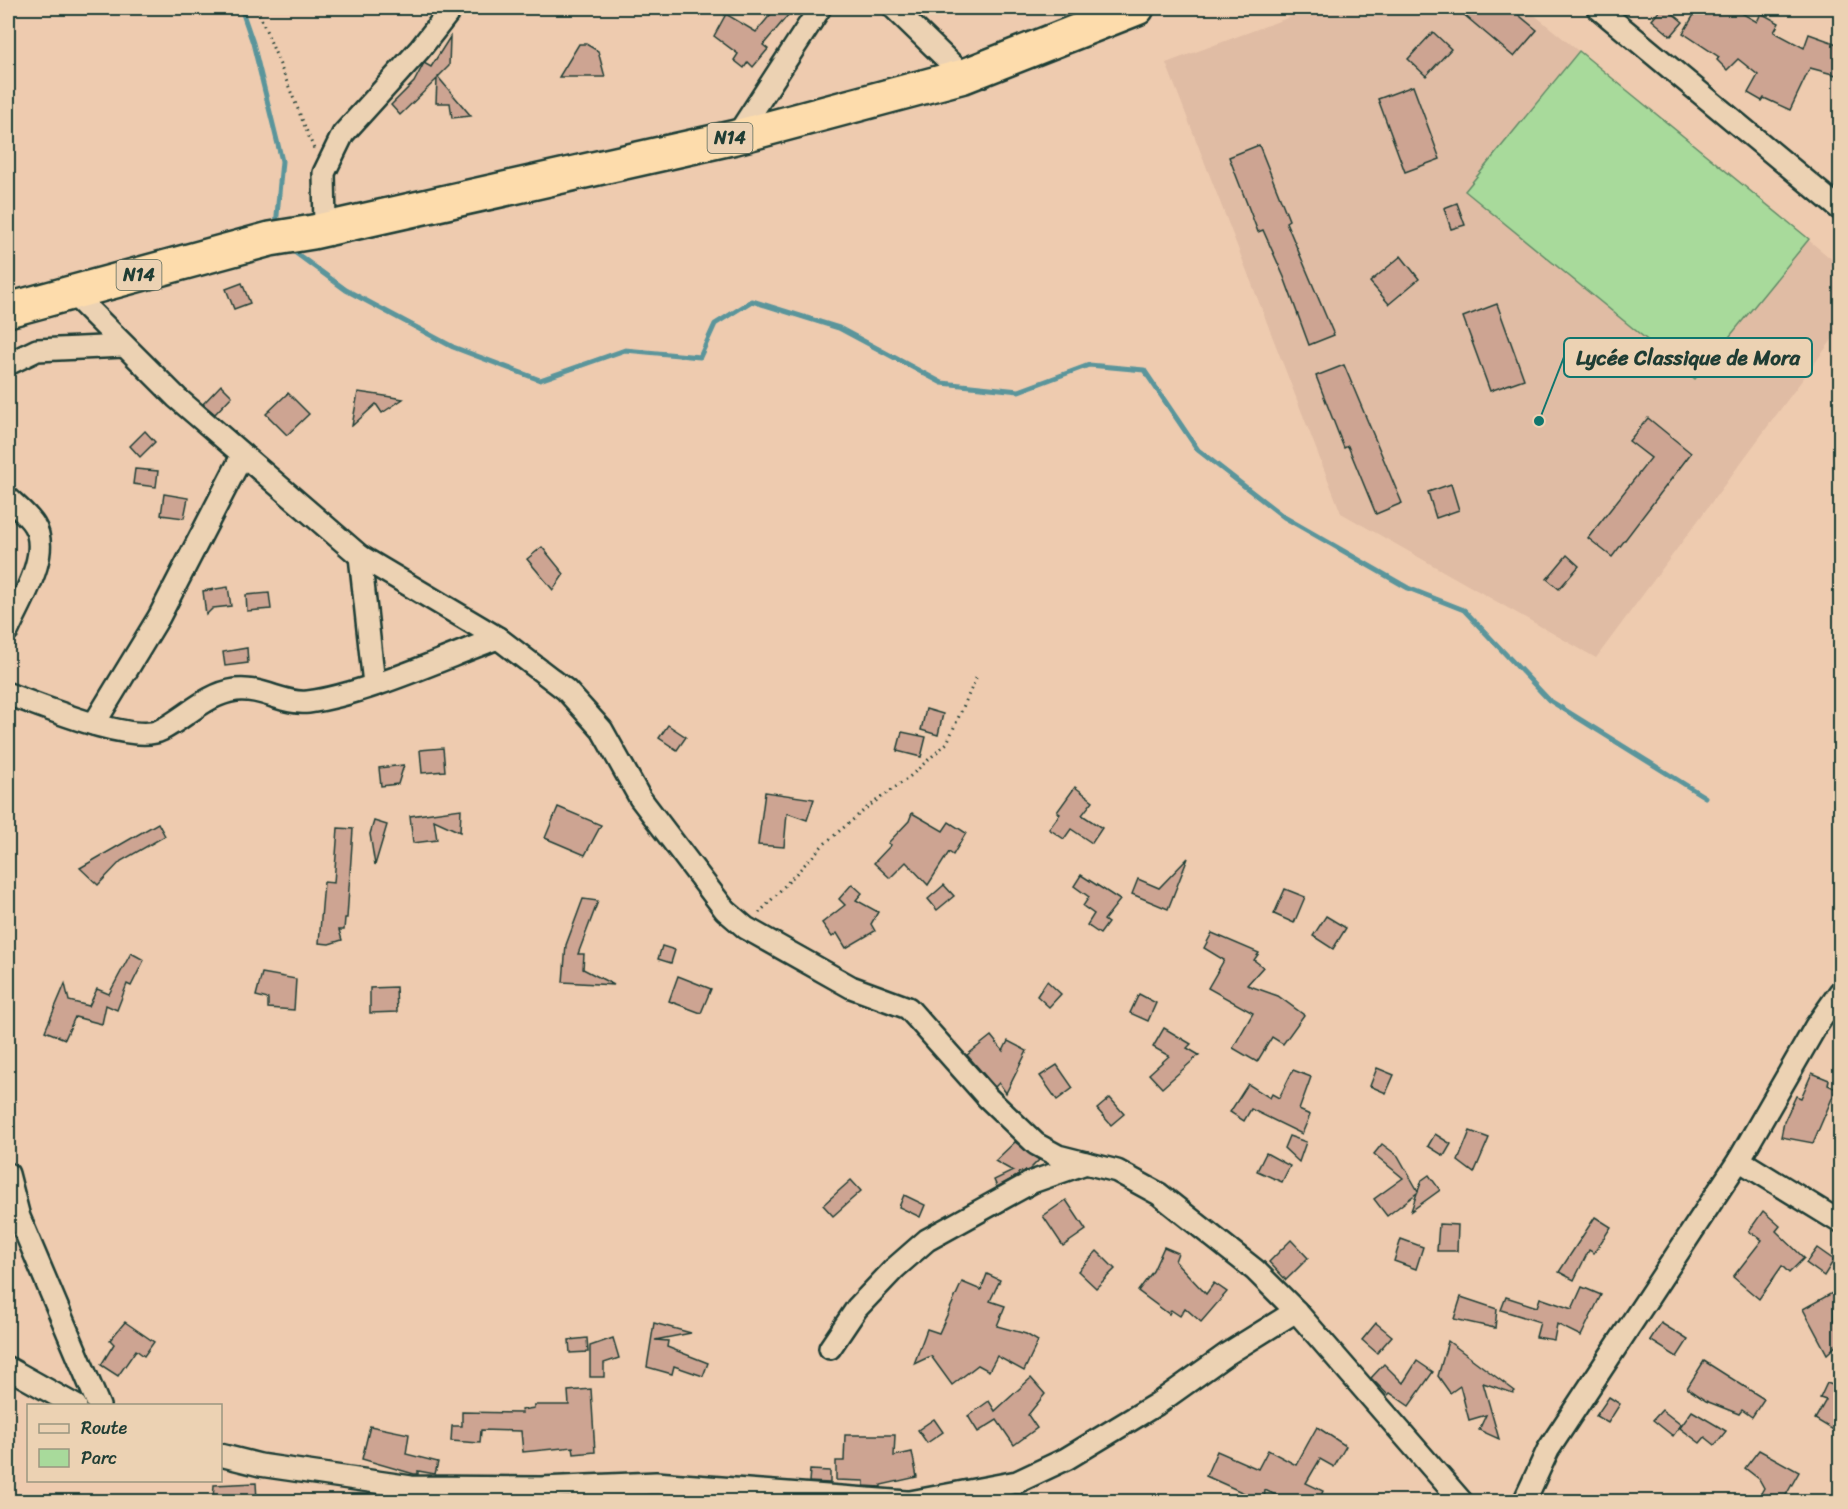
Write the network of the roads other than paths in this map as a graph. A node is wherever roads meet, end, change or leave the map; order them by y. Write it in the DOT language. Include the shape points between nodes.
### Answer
graph roads {
  1 [pos="452,8"];
  2 [pos="820,8"];
  3 [pos="894,8"];
  4 [pos="1137,8"];
  5 [pos="1605,10"];
  6 [pos="964,76"];
  7 [pos="736,137"];
  8 [pos="1840,209"];
  9 [pos="319,229"];
  10 [pos="72,293"];
  11 [pos="8,310"];
  12 [pos="124,346"];
  13 [pos="8,364"];
  14 [pos="242,456"];
  15 [pos="8,498"];
  16 [pos="360,556"];
  17 [pos="8,630"];
  18 [pos="498,638"];
  19 [pos="374,684"];
  20 [pos="8,694"];
  21 [pos="94,724"];
  22 [pos="1840,992"];
  23 [pos="1739,1160"];
  24 [pos="1086,1163"];
  25 [pos="8,1174"];
  26 [pos="1840,1222"];
  27 [pos="1296,1311"];
  28 [pos="830,1348"];
  29 [pos="8,1368"];
  30 [pos="72,1404"];
  31 [pos="98,1404"];
  32 [pos="222,1455"];
  33 [pos="1017,1482"];
  34 [pos="544,1495"];
  35 [pos="909,1502"];
  36 [pos="1000,1502"];
  37 [pos="1462,1502"];
  38 [pos="1524,1502"];
  1 -- 9 [label="street" via="343,134 324,173"];
  2 -- 7 [label="street"];
  3 -- 6 [label="street"];
  4 -- 6 [label="highway, N14"];
  5 -- 8 [label="street"];
  6 -- 7 [label="highway, N14"];
  7 -- 9 [label="highway, N14"];
  9 -- 10 [label="highway, N14"];
  10 -- 11 [label="highway, N14"];
  10 -- 12 [label="street"];
  12 -- 13 [label="street" via="37,350"];
  12 -- 14 [label="street"];
  14 -- 16 [label="street"];
  14 -- 21 [label="street" via="159,617"];
  15 -- 17 [label="street" via="34,524 41,542 39,559"];
  16 -- 18 [label="street"];
  16 -- 19 [label="street"];
  18 -- 19 [label="street"];
  18 -- 24 [label="street" via="566,690 602,730 640,798 725,910 746,928 851,987 908,1008 1036,1144 1058,1156"];
  19 -- 21 [label="street" via="304,703 250,688 221,692 159,731 141,735"];
  20 -- 21 [label="street"];
  22 -- 23 [label="street"];
  23 -- 26 [label="street"];
  23 -- 38 [label="street" via="1548,1450"];
  24 -- 27 [label="street" via="1117,1171 1159,1194 1255,1270"];
  24 -- 28 [label="street" via="1032,1182 927,1239 858,1308"];
  25 -- 31 [label="street" via="19,1217"];
  27 -- 33 [label="street" via="1227,1353 1157,1404 1066,1459"];
  27 -- 37 [label="street"];
  29 -- 30 [label="street"];
  32 -- 34 [label="street" via="261,1465 411,1486"];
  33 -- 35 [label="street"];
  33 -- 36 [label="street"];
  34 -- 35 [label="street" via="656,1483"];
}
